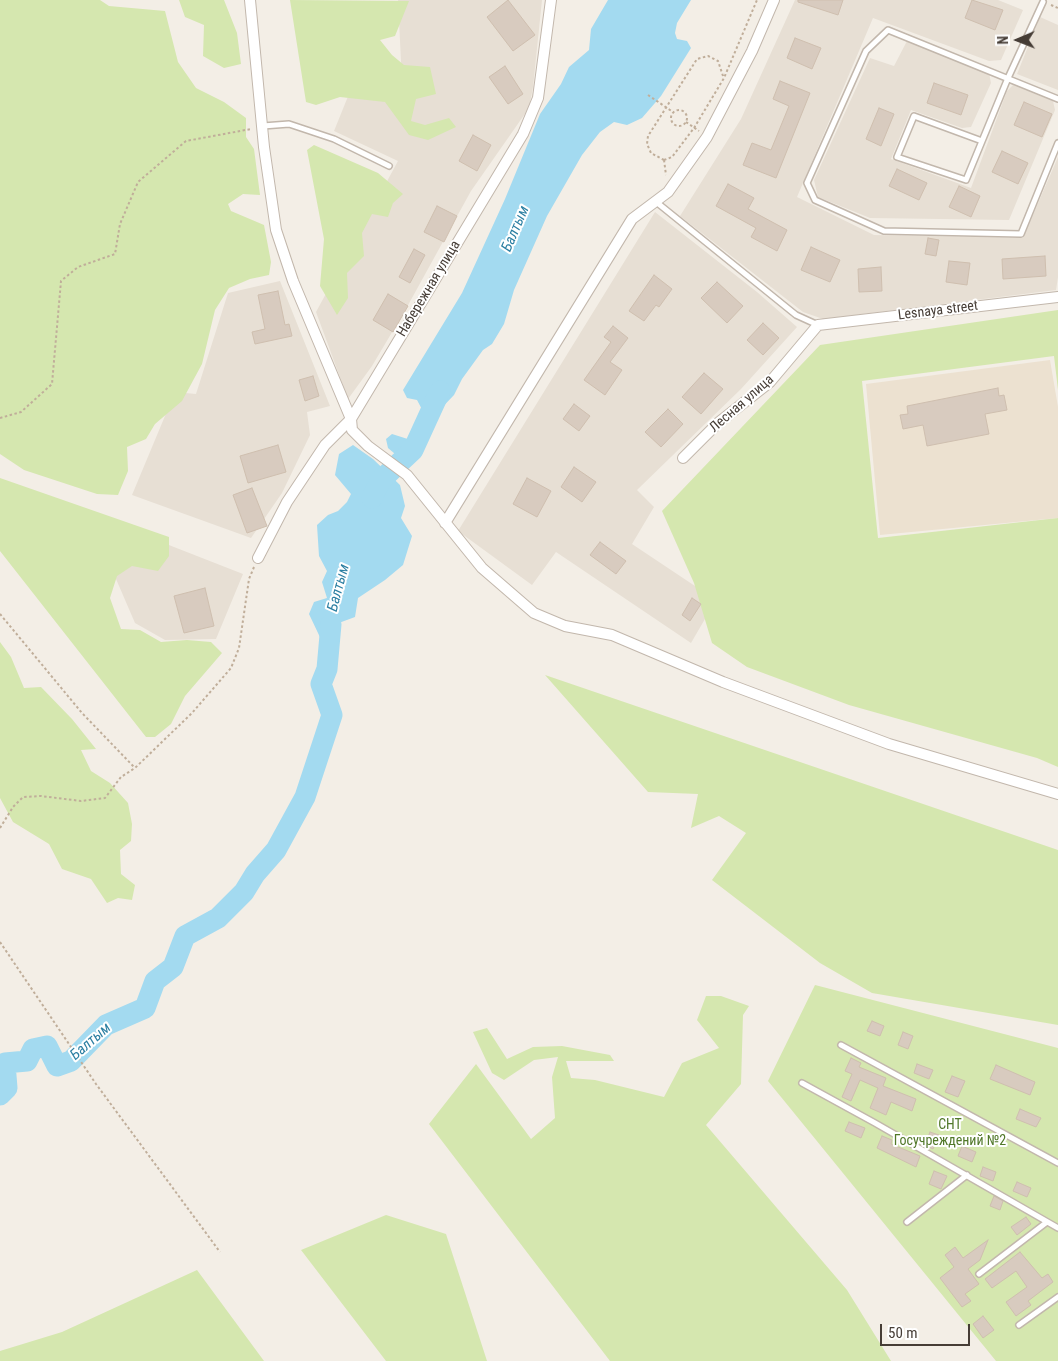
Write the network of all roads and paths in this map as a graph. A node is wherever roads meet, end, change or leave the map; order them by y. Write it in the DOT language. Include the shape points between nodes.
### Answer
graph roads {
  1 [pos="250,0"];
  2 [pos="551,0"];
  3 [pos="758,0"];
  4 [pos="774,0"];
  5 [pos="1042,2"];
  6 [pos="724,78"];
  7 [pos="1008,78"];
  8 [pos="648,95"];
  9 [pos="1058,99"];
  10 [pos="666,106"];
  11 [pos="673,112"];
  12 [pos="686,122"];
  13 [pos="263,126"];
  14 [pos="694,128"];
  15 [pos="706,137"];
  16 [pos="982,141"];
  17 [pos="1058,143"];
  18 [pos="389,166"];
  19 [pos="654,201"];
  20 [pos="1058,297"];
  21 [pos="818,325"];
  22 [pos="0,418"];
  23 [pos="351,419"];
  24 [pos="683,458"];
  25 [pos="445,523"];
  26 [pos="258,558"];
  27 [pos="0,614"];
  28 [pos="135,768"];
  29 [pos="1058,794"];
  30 [pos="0,828"];
  31 [pos="0,942"];
  32 [pos="841,1045"];
  33 [pos="802,1083"];
  34 [pos="1058,1163"];
  35 [pos="967,1175"];
  36 [pos="907,1222"];
  37 [pos="1047,1222"];
  38 [pos="1058,1228"];
  39 [pos="220,1252"];
  40 [pos="979,1274"];
  41 [pos="1058,1297"];
  42 [pos="1020,1325"];
  1 -- 13 [label="street"];
  2 -- 23 [label="street, Набережная улица" via="538,98 524,134"];
  3 -- 6 [label="path"];
  4 -- 15 [label="street" via="752,52"];
  5 -- 7 [label="lane"];
  6 -- 10 [label="path" via="718,62 701,56"];
  6 -- 14 [label="path"];
  7 -- 9 [label="lane"];
  7 -- 16 [label="lane"];
  7 -- 17 [label="lane" via="888,30 866,51 807,183 815,200 884,231 1021,234"];
  8 -- 10 [label="path"];
  10 -- 11 [label="path"];
  10 -- 14 [label="path" via="648,136 651,153 664,160 672,157"];
  11 -- 12 [label="path" via="678,109 684,111 688,116"];
  11 -- 12 [label="path" via="673,124 682,126"];
  12 -- 14 [label="path"];
  13 -- 18 [label="lane" via="290,124 334,139"];
  13 -- 22 [label="path" via="186,141 138,182 120,224 115,254 78,267 61,281 52,384 21,412"];
  13 -- 23 [label="street" via="276,230 293,281"];
  14 -- 15 [label="path"];
  15 -- 19 [label="street" via="668,192"];
  16 -- 16 [label="lane" via="966,180 896,157 914,116"];
  19 -- 21 [label="lane" via="796,316"];
  19 -- 25 [label="street" via="632,219"];
  20 -- 21 [label="street, Lesnaya street"];
  21 -- 24 [label="street, Лесная улица" via="770,382 718,423"];
  23 -- 25 [label="street" via="352,430 407,475"];
  23 -- 26 [label="street, Набережная улица" via="325,445 292,494"];
  25 -- 29 [label="street" via="482,568 534,614 564,626 612,635 723,682 889,744"];
  26 -- 28 [label="path" via="250,579 239,648 231,668 192,713"];
  27 -- 28 [label="path" via="82,713"];
  28 -- 30 [label="path" via="121,777 105,798 81,801 24,797 13,807"];
  31 -- 39 [label="path" via="96,1084"];
  32 -- 34 [label="lane"];
  33 -- 35 [label="lane"];
  35 -- 36 [label="lane"];
  35 -- 37 [label="lane"];
  37 -- 38 [label="lane"];
  37 -- 40 [label="lane"];
  41 -- 42 [label="lane"];
}
